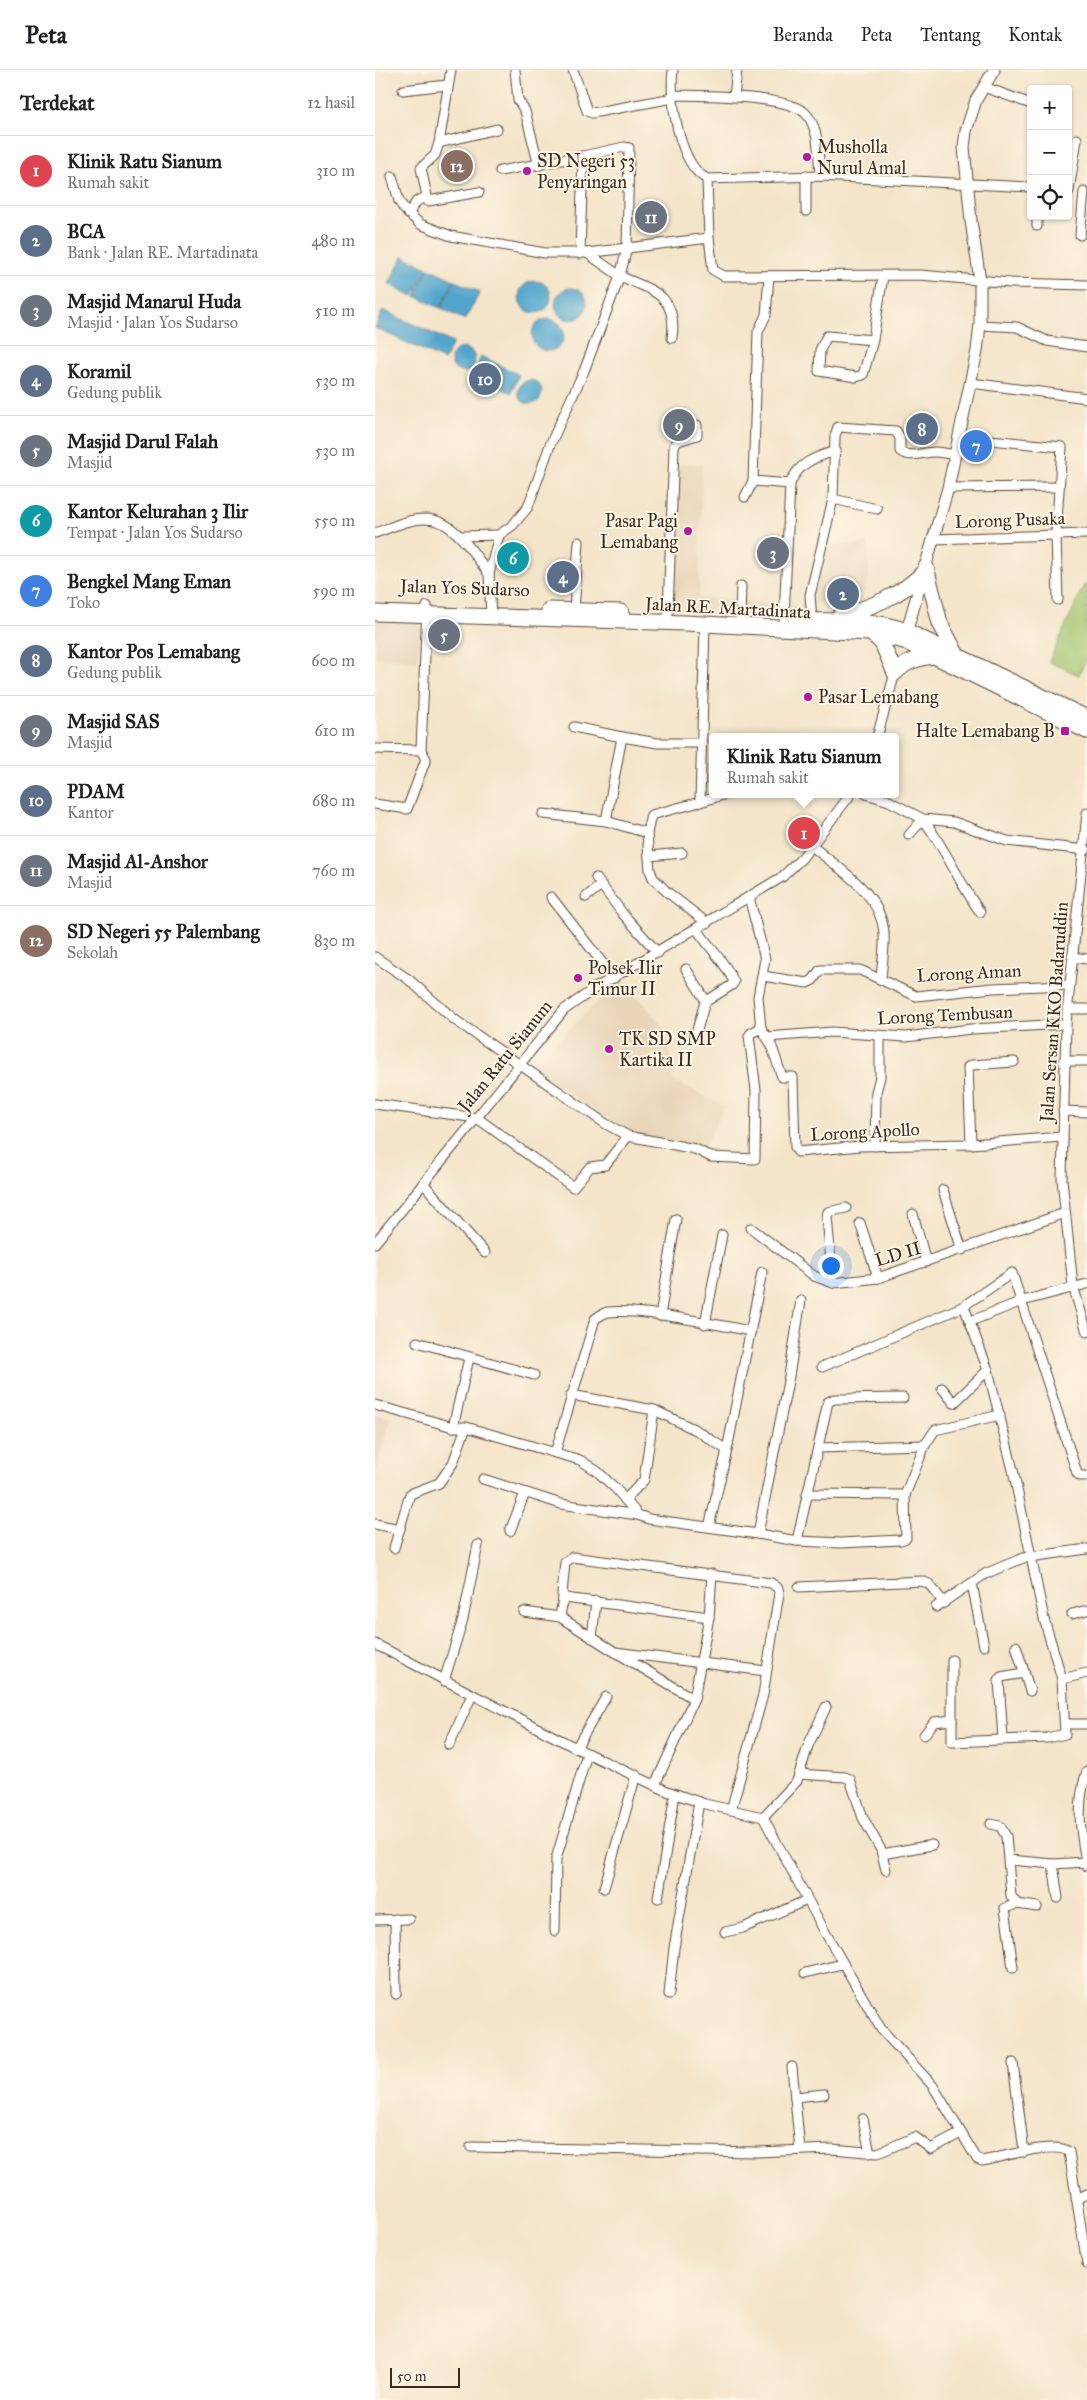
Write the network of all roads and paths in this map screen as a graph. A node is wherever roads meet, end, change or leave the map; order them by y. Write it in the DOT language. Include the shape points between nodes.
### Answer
graph roads {
  1 [pos="451,70"];
  2 [pos="515,70"];
  3 [pos="573,70"];
  4 [pos="673,70"];
  5 [pos="737,70"];
  6 [pos="994,70"];
  7 [pos="447,85"];
  8 [pos="984,87"];
  9 [pos="403,90"];
  10 [pos="673,96"];
  11 [pos="734,97"];
  12 [pos="1027,103"];
  13 [pos="497,129"];
  14 [pos="1077,139"];
  15 [pos="439,144"];
  16 [pos="583,156"];
  17 [pos="539,166"];
  18 [pos="500,171"];
  19 [pos="1071,175"];
  20 [pos="392,176"];
  21 [pos="806,176"];
  22 [pos="820,176"];
  23 [pos="707,179"];
  24 [pos="967,184"];
  25 [pos="1027,187"];
  26 [pos="1072,191"];
  27 [pos="479,192"];
  28 [pos="1085,192"];
  29 [pos="427,197"];
  30 [pos="806,211"];
  31 [pos="408,214"];
  32 [pos="1080,235"];
  33 [pos="709,238"];
  34 [pos="627,248"];
  35 [pos="583,254"];
  36 [pos="620,276"];
  37 [pos="769,276"];
  38 [pos="883,276"];
  39 [pos="980,280"];
  40 [pos="1087,285"];
  41 [pos="980,325"];
  42 [pos="673,338"];
  43 [pos="873,340"];
  44 [pos="1087,347"];
  45 [pos="971,383"];
  46 [pos="1087,398"];
  47 [pos="697,425"];
  48 [pos="959,437"];
  49 [pos="836,451"];
  50 [pos="955,454"];
  51 [pos="790,484"];
  52 [pos="754,486"];
  53 [pos="1059,487"];
  54 [pos="948,488"];
  55 [pos="745,497"];
  56 [pos="833,500"];
  57 [pos="877,509"];
  58 [pos="375,533"];
  59 [pos="1087,534"];
  60 [pos="499,535"];
  61 [pos="1056,535"];
  62 [pos="460,536"];
  63 [pos="935,539"];
  64 [pos="579,542"];
  65 [pos="925,570"];
  66 [pos="489,574"];
  67 [pos="741,586"];
  68 [pos="1058,600"];
  69 [pos="375,604"];
  70 [pos="427,610"];
  71 [pos="574,610"];
  72 [pos="490,612"];
  73 [pos="375,613"];
  74 [pos="668,613"];
  75 [pos="740,617"];
  76 [pos="784,619"];
  77 [pos="818,621"];
  78 [pos="705,624"];
  79 [pos="870,633"];
  80 [pos="905,636"];
  81 [pos="957,655"];
  82 [pos="933,656"];
  83 [pos="895,673"];
  84 [pos="1087,718"];
  85 [pos="574,727"];
  86 [pos="1087,730"];
  87 [pos="878,733"];
  88 [pos="622,737"];
  89 [pos="701,742"];
  90 [pos="375,749"];
  91 [pos="421,750"];
  92 [pos="714,798"];
  93 [pos="848,798"];
  94 [pos="878,798"];
  95 [pos="700,802"];
  96 [pos="375,804"];
  97 [pos="1087,813"];
  98 [pos="543,814"];
  99 [pos="923,819"];
  100 [pos="606,821"];
  101 [pos="647,833"];
  102 [pos="909,835"];
  103 [pos="812,846"];
  104 [pos="1085,850"];
  105 [pos="682,853"];
  106 [pos="649,856"];
  107 [pos="551,897"];
  108 [pos="586,897"];
  109 [pos="749,897"];
  110 [pos="980,912"];
  111 [pos="707,923"];
  112 [pos="697,929"];
  113 [pos="658,952"];
  114 [pos="375,957"];
  115 [pos="1072,957"];
  116 [pos="1087,958"];
  117 [pos="686,969"];
  118 [pos="763,976"];
  119 [pos="614,978"];
  120 [pos="881,979"];
  121 [pos="1069,985"];
  122 [pos="706,1001"];
  123 [pos="1067,1009"];
  124 [pos="1087,1009"];
  125 [pos="1066,1024"];
  126 [pos="761,1028"];
  127 [pos="695,1037"];
  128 [pos="767,1037"];
  129 [pos="880,1037"];
  130 [pos="1063,1061"];
  131 [pos="1087,1061"];
  132 [pos="1014,1062"];
  133 [pos="519,1066"];
  134 [pos="375,1104"];
  135 [pos="1063,1111"];
  136 [pos="1087,1112"];
  137 [pos="477,1118"];
  138 [pos="628,1136"];
  139 [pos="1062,1137"];
  140 [pos="971,1144"];
  141 [pos="875,1146"];
  142 [pos="423,1183"];
  143 [pos="943,1190"];
  144 [pos="846,1208"];
  145 [pos="1065,1213"];
  146 [pos="913,1214"];
  147 [pos="676,1219"];
  148 [pos="860,1223"];
  149 [pos="751,1228"];
  150 [pos="722,1235"];
  151 [pos="375,1243"];
  152 [pos="962,1250"];
  153 [pos="485,1253"];
  154 [pos="926,1262"];
  155 [pos="762,1272"];
  156 [pos="878,1278"];
  157 [pos="833,1283"];
  158 [pos="1087,1284"];
  159 [pos="1073,1286"];
  160 [pos="801,1300"];
  161 [pos="1022,1301"];
  162 [pos="961,1307"];
  163 [pos="660,1316"];
  164 [pos="971,1321"];
  165 [pos="705,1324"];
  166 [pos="751,1331"];
  167 [pos="1087,1332"];
  168 [pos="417,1342"];
  169 [pos="469,1358"];
  170 [pos="822,1367"];
  171 [pos="988,1370"];
  172 [pos="534,1375"];
  173 [pos="942,1388"];
  174 [pos="571,1395"];
  175 [pos="903,1398"];
  176 [pos="375,1405"];
  177 [pos="654,1410"];
  178 [pos="1000,1415"];
  179 [pos="453,1427"];
  180 [pos="466,1427"];
  181 [pos="925,1445"];
  182 [pos="818,1448"];
  183 [pos="727,1450"];
  184 [pos="555,1453"];
  185 [pos="1087,1476"];
  186 [pos="483,1479"];
  187 [pos="525,1493"];
  188 [pos="807,1494"];
  189 [pos="905,1495"];
  190 [pos="625,1500"];
  191 [pos="638,1515"];
  192 [pos="375,1524"];
  193 [pos="709,1527"];
  194 [pos="400,1529"];
  195 [pos="510,1531"];
  196 [pos="758,1534"];
  197 [pos="797,1541"];
  198 [pos="478,1545"];
  199 [pos="394,1548"];
  200 [pos="1087,1548"];
  201 [pos="1032,1557"];
  202 [pos="712,1574"];
  203 [pos="972,1583"];
  204 [pos="799,1587"];
  205 [pos="563,1598"];
  206 [pos="596,1601"];
  207 [pos="1087,1610"];
  208 [pos="524,1612"];
  209 [pos="1072,1614"];
  210 [pos="709,1617"];
  211 [pos="559,1618"];
  212 [pos="592,1638"];
  213 [pos="375,1644"];
  214 [pos="984,1646"];
  215 [pos="1016,1646"];
  216 [pos="615,1652"];
  217 [pos="952,1660"];
  218 [pos="702,1662"];
  219 [pos="766,1671"];
  220 [pos="1024,1672"];
  221 [pos="1087,1673"];
  222 [pos="1062,1679"];
  223 [pos="444,1681"];
  224 [pos="1030,1691"];
  225 [pos="472,1695"];
  226 [pos="606,1697"];
  227 [pos="694,1699"];
  228 [pos="825,1707"];
  229 [pos="952,1720"];
  230 [pos="1065,1724"];
  231 [pos="1087,1724"];
  232 [pos="924,1735"];
  233 [pos="1003,1739"];
  234 [pos="449,1744"];
  235 [pos="576,1748"];
  236 [pos="587,1754"];
  237 [pos="1087,1771"];
  238 [pos="799,1774"];
  239 [pos="636,1775"];
  240 [pos="655,1785"];
  241 [pos="675,1794"];
  242 [pos="699,1802"];
  243 [pos="731,1810"];
  244 [pos="763,1817"];
  245 [pos="991,1824"];
  246 [pos="1084,1833"];
  247 [pos="932,1845"];
  248 [pos="882,1854"];
  249 [pos="1009,1860"];
  250 [pos="1053,1864"];
  251 [pos="1087,1864"];
  252 [pos="886,1870"];
  253 [pos="604,1888"];
  254 [pos="658,1898"];
  255 [pos="1058,1898"];
  256 [pos="807,1900"];
  257 [pos="1017,1904"];
  258 [pos="1037,1907"];
  259 [pos="395,1919"];
  260 [pos="409,1919"];
  261 [pos="375,1920"];
  262 [pos="555,1932"];
  263 [pos="725,1932"];
  264 [pos="842,1964"];
  265 [pos="1013,1968"];
  266 [pos="805,1973"];
  267 [pos="396,1994"];
  268 [pos="669,1994"];
  269 [pos="1013,2062"];
  270 [pos="792,2068"];
  271 [pos="823,2094"];
  272 [pos="795,2097"];
  273 [pos="863,2119"];
  274 [pos="961,2133"];
  275 [pos="471,2147"];
  276 [pos="800,2150"];
  277 [pos="870,2152"];
  278 [pos="1024,2152"];
  279 [pos="1087,2194"];
  280 [pos="1076,2199"];
  281 [pos="1087,2264"];
  1 -- 7 [label="street"];
  2 -- 17 [label="street" via="518,100 525,111"];
  3 -- 10 [label="street" via="587,111 592,114"];
  4 -- 10 [label="street"];
  5 -- 11 [label="street"];
  6 -- 8 [label="street"];
  7 -- 9 [label="street"];
  7 -- 15 [label="street"];
  8 -- 12 [label="street"];
  8 -- 24 [label="street" via="966,131 964,162"];
  10 -- 11 [label="street"];
  10 -- 23 [label="street" via="679,131 690,163 699,175"];
  11 -- 22 [label="street" via="778,101 798,107 807,114 817,139"];
  13 -- 15 [label="street"];
  14 -- 19 [label="street"];
  15 -- 29 [label="street" via="435,155 421,168"];
  16 -- 17 [label="street"];
  16 -- 34 [label="street" via="629,148"];
  16 -- 35 [label="street"];
  17 -- 18 [label="street"];
  20 -- 31 [label="street" via="399,202"];
  21 -- 22 [label="street"];
  21 -- 23 [label="street"];
  21 -- 30 [label="street"];
  22 -- 24 [label="street"];
  23 -- 33 [label="street"];
  24 -- 25 [label="street"];
  24 -- 39 [label="street"];
  26 -- 28 [label="street"];
  27 -- 29 [label="street" via="429,201"];
  28 -- 32 [label="street"];
  29 -- 31 [label="street" via="417,201"];
  31 -- 35 [label="street" via="421,224 451,236 553,254"];
  33 -- 34 [label="street"];
  33 -- 37 [label="street" via="710,260 717,274"];
  34 -- 35 [label="street"];
  34 -- 36 [label="street"];
  35 -- 36 [label="street"];
  36 -- 42 [label="street" via="655,292 669,303"];
  36 -- 60 [label="street" via="584,370 550,445 528,507 513,525"];
  37 -- 38 [label="street"];
  37 -- 52 [label="street" via="766,315 758,332"];
  38 -- 39 [label="street" via="946,276"];
  38 -- 43 [label="street"];
  39 -- 40 [label="street"];
  39 -- 41 [label="street"];
  41 -- 44 [label="street" via="1017,326 1047,341"];
  41 -- 45 [label="street"];
  43 -- 43 [label="street" via="861,376 819,372 820,350 826,337"];
  45 -- 46 [label="street"];
  45 -- 48 [label="street"];
  47 -- 74 [label="street" via="697,436 678,441 674,446"];
  48 -- 50 [label="street"];
  48 -- 53 [label="street" via="1061,446"];
  49 -- 50 [label="street" via="836,430 839,427 896,431 903,454"];
  49 -- 51 [label="street" via="805,464 797,470"];
  49 -- 56 [label="street"];
  50 -- 54 [label="street"];
  51 -- 52 [label="street"];
  51 -- 76 [label="street"];
  52 -- 55 [label="street"];
  53 -- 54 [label="street"];
  53 -- 61 [label="street"];
  54 -- 63 [label="street"];
  56 -- 57 [label="street"];
  56 -- 77 [label="street" via="810,595"];
  58 -- 62 [label="street" via="422,518 436,520"];
  59 -- 61 [label="street, Lorong Pusaka"];
  60 -- 62 [label="street"];
  60 -- 66 [label="street"];
  61 -- 63 [label="street, Lorong Pusaka"];
  61 -- 68 [label="street"];
  62 -- 66 [label="street"];
  63 -- 65 [label="street"];
  64 -- 71 [label="street"];
  65 -- 77 [label="highway" via="911,585 892,597"];
  65 -- 80 [label="street"];
  65 -- 81 [label="highway" via="939,623"];
  66 -- 72 [label="street"];
  67 -- 75 [label="street"];
  69 -- 70 [label="highway, Jalan Yos Sudarso"];
  70 -- 72 [label="highway, Jalan RE. Martadinata"];
  70 -- 73 [label="highway, Jalan RE. Martadinata"];
  70 -- 91 [label="street"];
  71 -- 72 [label="highway, Jalan Yos Sudarso"];
  71 -- 74 [label="highway, Jalan Yos Sudarso"];
  72 -- 78 [label="highway, Jalan RE. Martadinata"];
  74 -- 75 [label="highway, Jalan Yos Sudarso"];
  75 -- 76 [label="highway, Jalan Yos Sudarso"];
  76 -- 77 [label="highway, Jalan Yos Sudarso"];
  77 -- 80 [label="highway, Jalan Yos Sudarso" via="873,621"];
  78 -- 79 [label="highway, Jalan RE. Martadinata"];
  78 -- 89 [label="street"];
  79 -- 80 [label="highway, Jalan RE. Martadinata"];
  79 -- 83 [label="highway" via="882,643"];
  80 -- 81 [label="highway"];
  80 -- 82 [label="highway, Jalan RE. Martadinata"];
  81 -- 84 [label="highway"];
  82 -- 83 [label="highway" via="905,663"];
  82 -- 86 [label="highway, Jalan RE. Martadinata"];
  83 -- 87 [label="street"];
  85 -- 88 [label="street"];
  88 -- 89 [label="street" via="658,743"];
  88 -- 100 [label="street"];
  89 -- 95 [label="street"];
  90 -- 91 [label="street"];
  91 -- 96 [label="street" via="426,759 408,807"];
  92 -- 95 [label="street"];
  93 -- 103 [label="street, Jalan Ratu Sianum"];
  94 -- 99 [label="street"];
  95 -- 101 [label="street" via="651,815"];
  97 -- 104 [label="street, Jalan Sersan KKO Badaruddin"];
  98 -- 100 [label="street"];
  99 -- 102 [label="street"];
  99 -- 104 [label="street" via="954,822 1007,841"];
  99 -- 110 [label="street"];
  100 -- 101 [label="street"];
  101 -- 106 [label="street"];
  103 -- 109 [label="street, Jalan Ratu Sianum" via="781,877"];
  103 -- 120 [label="street" via="866,892 878,909 884,931"];
  104 -- 115 [label="street, Jalan Sersan KKO Badaruddin"];
  105 -- 106 [label="street"];
  106 -- 111 [label="street" via="650,870 657,884"];
  107 -- 119 [label="street"];
  108 -- 113 [label="street" via="599,881 623,914"];
  109 -- 111 [label="street, Jalan Ratu Sianum"];
  109 -- 118 [label="street" via="765,959"];
  111 -- 112 [label="street, Jalan Ratu Sianum"];
  112 -- 113 [label="street, Jalan Ratu Sianum"];
  112 -- 122 [label="street" via="711,950 720,957 734,982"];
  113 -- 119 [label="street, Jalan Ratu Sianum"];
  114 -- 133 [label="street"];
  115 -- 116 [label="street"];
  115 -- 121 [label="street, Jalan Sersan KKO Badaruddin"];
  117 -- 122 [label="street"];
  118 -- 120 [label="street, Lorong Aman" via="807,982 813,980 819,970 854,969"];
  118 -- 126 [label="street" via="758,1004"];
  119 -- 133 [label="street, Jalan Ratu Sianum" via="564,1010"];
  120 -- 121 [label="street, Lorong Aman" via="916,996"];
  121 -- 123 [label="street, Jalan Sersan KKO Badaruddin"];
  122 -- 127 [label="street"];
  123 -- 124 [label="street"];
  123 -- 125 [label="street, Jalan Sersan KKO Badaruddin"];
  125 -- 129 [label="street, Lorong Tembusan"];
  125 -- 130 [label="street, Jalan Sersan KKO Badaruddin"];
  126 -- 128 [label="street"];
  126 -- 138 [label="street" via="749,1036 756,1090 754,1160 711,1157 695,1149"];
  128 -- 129 [label="street, Lorong Tembusan" via="826,1032"];
  128 -- 141 [label="street, Lorong Apollo" via="782,1077 793,1077 797,1150"];
  129 -- 141 [label="street"];
  130 -- 131 [label="street"];
  130 -- 135 [label="street, Jalan Sersan KKO Badaruddin"];
  132 -- 140 [label="street" via="968,1068"];
  133 -- 137 [label="street, Jalan Ratu Sianum"];
  133 -- 138 [label="street"];
  134 -- 137 [label="street"];
  135 -- 136 [label="street"];
  135 -- 139 [label="street, Jalan Sersan KKO Badaruddin"];
  137 -- 138 [label="street" via="573,1187 590,1168 605,1165"];
  137 -- 142 [label="street, Jalan Ratu Sianum"];
  139 -- 140 [label="street, Lorong Apollo"];
  139 -- 145 [label="street, Jalan Sersan KKO Badaruddin"];
  140 -- 141 [label="street, Lorong Apollo"];
  142 -- 151 [label="street, Jalan Ratu Sianum"];
  142 -- 153 [label="street"];
  143 -- 152 [label="street"];
  144 -- 157 [label="street" via="828,1212 827,1217"];
  145 -- 152 [label="street, LD II"];
  145 -- 159 [label="street, Jalan Sersan KKO Badaruddin"];
  146 -- 154 [label="street"];
  147 -- 163 [label="street"];
  148 -- 156 [label="street"];
  149 -- 157 [label="street, LD II" via="814,1276"];
  150 -- 165 [label="street"];
  152 -- 154 [label="street, LD II"];
  154 -- 156 [label="street, LD II"];
  155 -- 166 [label="street"];
  156 -- 157 [label="street, LD II"];
  158 -- 159 [label="street"];
  159 -- 161 [label="street"];
  159 -- 167 [label="street, Jalan Sersan KKO Badaruddin"];
  160 -- 196 [label="street"];
  161 -- 162 [label="street" via="1012,1272"];
  161 -- 164 [label="street"];
  161 -- 185 [label="street" via="1077,1473"];
  162 -- 164 [label="street"];
  162 -- 170 [label="street"];
  163 -- 165 [label="street"];
  163 -- 174 [label="street" via="607,1312 595,1319"];
  164 -- 171 [label="street"];
  165 -- 166 [label="street"];
  166 -- 183 [label="street"];
  168 -- 169 [label="street"];
  169 -- 172 [label="street"];
  169 -- 179 [label="street"];
  171 -- 173 [label="street" via="954,1403"];
  171 -- 178 [label="street"];
  174 -- 177 [label="street"];
  174 -- 184 [label="street"];
  175 -- 182 [label="street" via="829,1400"];
  176 -- 179 [label="street"];
  177 -- 183 [label="street" via="696,1430"];
  177 -- 190 [label="street" via="644,1480"];
  178 -- 181 [label="street" via="939,1428"];
  178 -- 201 [label="street"];
  179 -- 180 [label="street"];
  180 -- 184 [label="street"];
  180 -- 194 [label="street" via="453,1463 439,1483 410,1494"];
  181 -- 182 [label="street"];
  181 -- 189 [label="street"];
  182 -- 188 [label="street"];
  183 -- 193 [label="street"];
  184 -- 190 [label="street" via="580,1460 597,1471"];
  186 -- 187 [label="street"];
  187 -- 191 [label="street" via="561,1504"];
  187 -- 195 [label="street"];
  188 -- 189 [label="street"];
  188 -- 197 [label="street"];
  189 -- 197 [label="street" via="906,1538"];
  190 -- 191 [label="street"];
  191 -- 193 [label="street" via="654,1521"];
  192 -- 194 [label="street"];
  193 -- 196 [label="street"];
  194 -- 199 [label="street"];
  196 -- 197 [label="street"];
  198 -- 223 [label="street" via="463,1619"];
  200 -- 201 [label="street"];
  201 -- 203 [label="street" via="1000,1567"];
  201 -- 222 [label="street" via="1044,1619"];
  202 -- 205 [label="street" via="572,1557 565,1562"];
  202 -- 210 [label="street"];
  202 -- 219 [label="street" via="778,1588"];
  203 -- 204 [label="street" via="940,1605 929,1584 922,1581"];
  203 -- 214 [label="street"];
  205 -- 206 [label="street"];
  205 -- 211 [label="street"];
  206 -- 210 [label="street"];
  206 -- 212 [label="street"];
  207 -- 209 [label="street"];
  208 -- 211 [label="street"];
  210 -- 218 [label="street"];
  211 -- 212 [label="street"];
  212 -- 216 [label="street"];
  213 -- 223 [label="street"];
  215 -- 220 [label="street"];
  216 -- 218 [label="street"];
  216 -- 227 [label="street"];
  217 -- 229 [label="street"];
  218 -- 219 [label="street"];
  218 -- 227 [label="street"];
  219 -- 243 [label="street" via="763,1695"];
  220 -- 224 [label="street"];
  220 -- 233 [label="street" via="999,1680"];
  221 -- 222 [label="street"];
  222 -- 230 [label="street"];
  223 -- 225 [label="street"];
  225 -- 234 [label="street"];
  225 -- 235 [label="street"];
  226 -- 235 [label="street"];
  227 -- 240 [label="street"];
  228 -- 238 [label="street"];
  229 -- 232 [label="street" via="931,1724"];
  229 -- 233 [label="street" via="953,1743"];
  230 -- 231 [label="street"];
  230 -- 233 [label="street" via="1065,1734 1060,1736"];
  235 -- 236 [label="street"];
  236 -- 239 [label="street"];
  236 -- 262 [label="street" via="556,1858"];
  237 -- 246 [label="street" via="1079,1799"];
  238 -- 244 [label="street" via="793,1787"];
  238 -- 248 [label="street" via="850,1779 863,1818"];
  239 -- 240 [label="street"];
  239 -- 253 [label="street"];
  240 -- 241 [label="street"];
  241 -- 242 [label="street"];
  241 -- 254 [label="street"];
  242 -- 243 [label="street"];
  242 -- 268 [label="street"];
  243 -- 244 [label="street"];
  244 -- 256 [label="street"];
  245 -- 249 [label="street" via="1000,1826 1007,1836"];
  246 -- 251 [label="street"];
  247 -- 248 [label="street"];
  248 -- 252 [label="street"];
  249 -- 250 [label="street"];
  249 -- 257 [label="street" via="1011,1896"];
  250 -- 251 [label="street"];
  250 -- 255 [label="street"];
  256 -- 263 [label="street" via="740,1929"];
  256 -- 264 [label="street"];
  257 -- 258 [label="street"];
  257 -- 265 [label="street" via="1005,1908"];
  259 -- 260 [label="street"];
  259 -- 261 [label="street"];
  259 -- 267 [label="street"];
  264 -- 266 [label="street"];
  264 -- 274 [label="street" via="881,2029 933,2086"];
  269 -- 278 [label="street"];
  270 -- 272 [label="street"];
  271 -- 272 [label="street"];
  272 -- 276 [label="street"];
  273 -- 277 [label="street"];
  274 -- 277 [label="street" via="931,2148 915,2138 881,2153"];
  274 -- 278 [label="street" via="980,2161"];
  275 -- 276 [label="street"];
  276 -- 277 [label="street"];
  278 -- 280 [label="street" via="1055,2148 1068,2150"];
  279 -- 280 [label="street"];
  280 -- 281 [label="street"];
}
